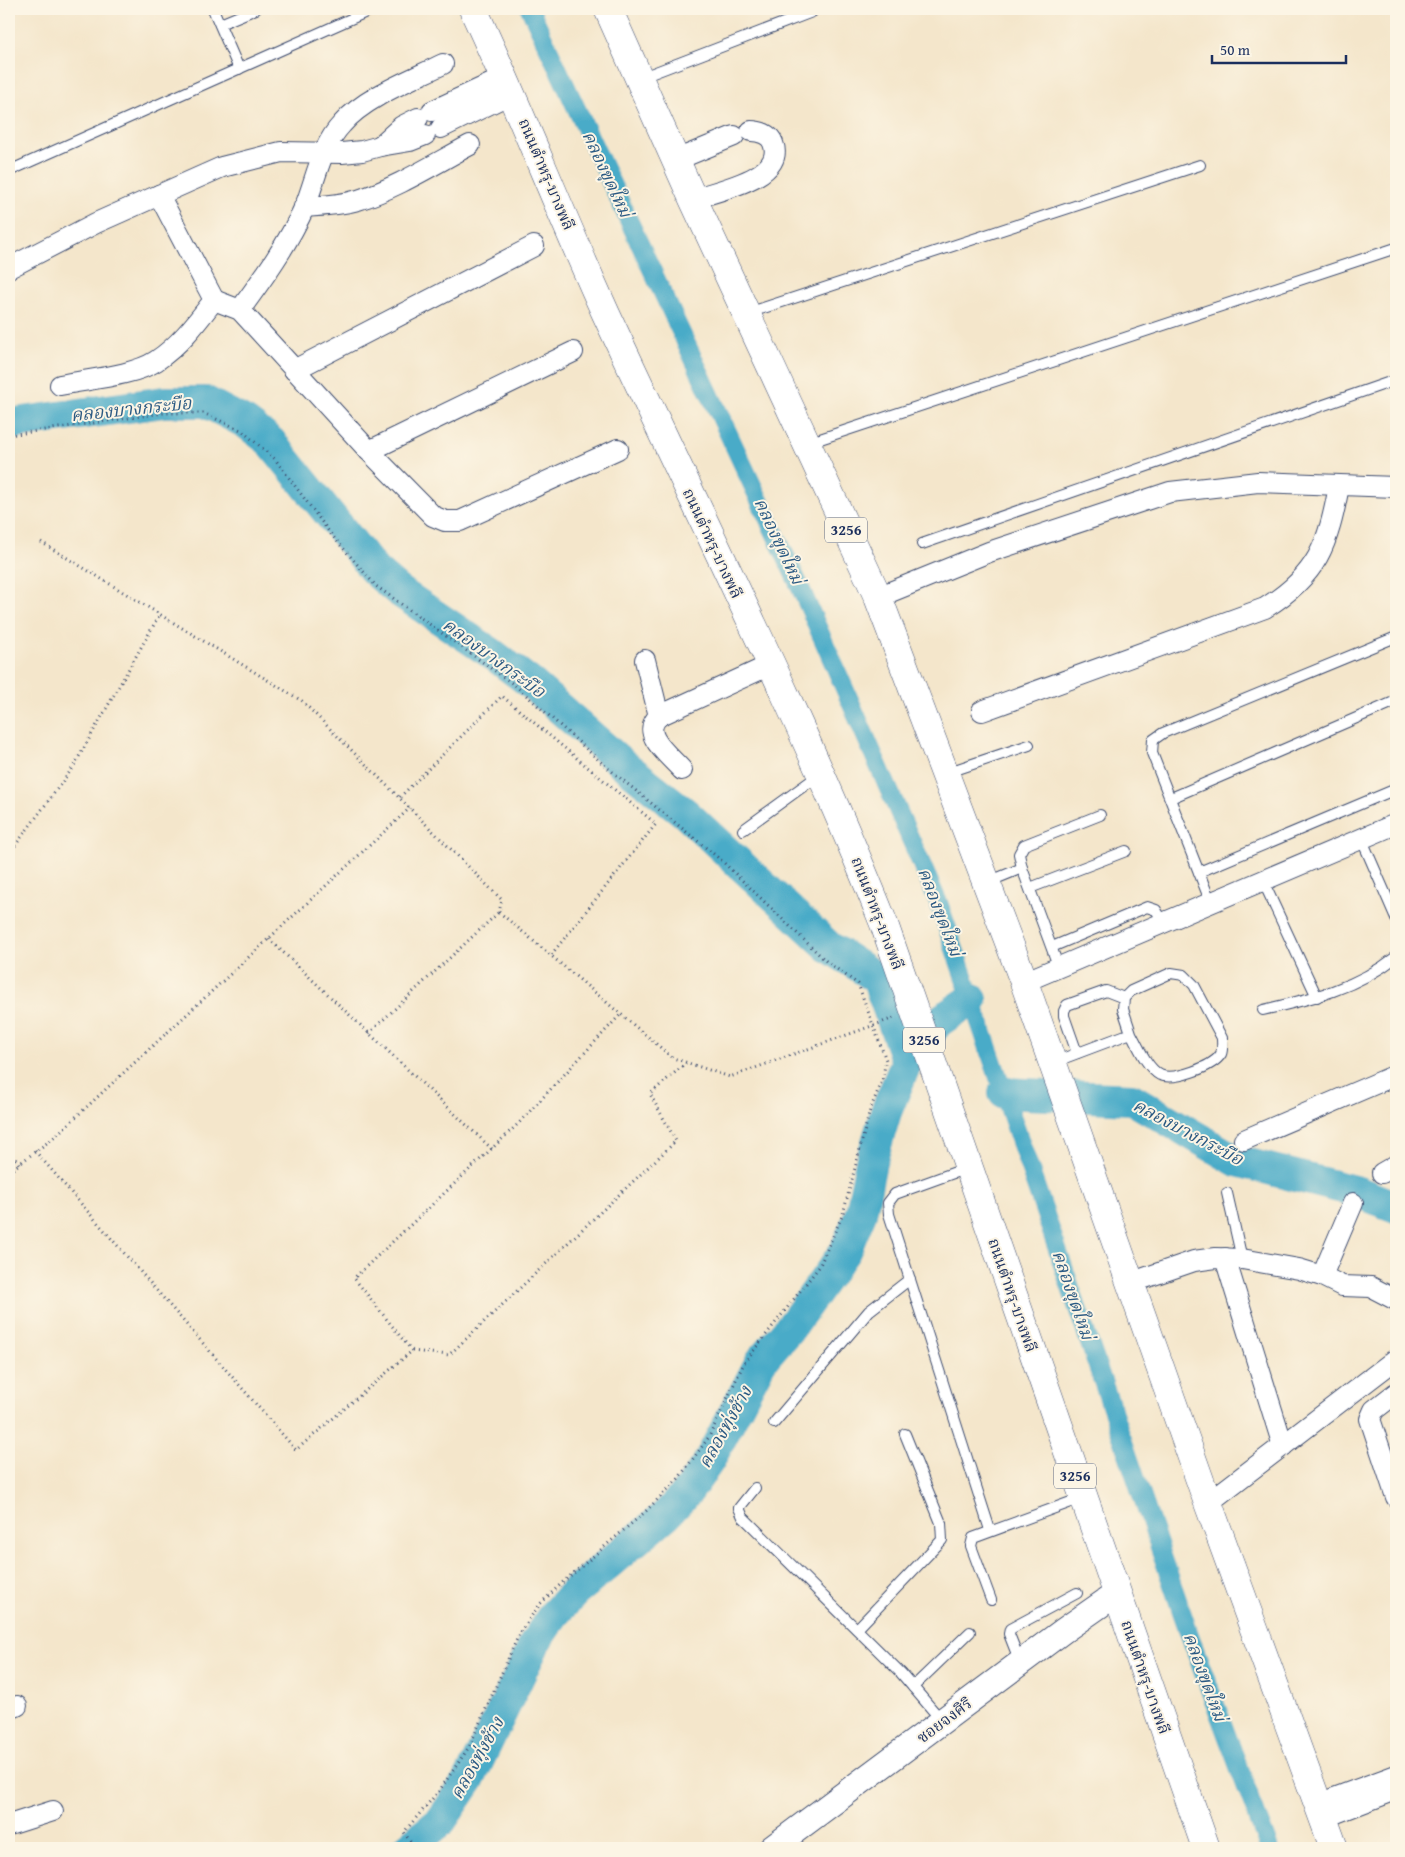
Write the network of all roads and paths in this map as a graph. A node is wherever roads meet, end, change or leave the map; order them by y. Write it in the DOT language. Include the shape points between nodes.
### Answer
graph roads {
  1 [pos="213,9"];
  2 [pos="256,9"];
  3 [pos="373,9"];
  4 [pos="473,9"];
  5 [pos="608,9"];
  6 [pos="812,12"];
  7 [pos="220,24"];
  8 [pos="443,64"];
  9 [pos="239,69"];
  10 [pos="639,78"];
  11 [pos="509,85"];
  12 [pos="470,145"];
  13 [pos="324,153"];
  14 [pos="676,160"];
  15 [pos="1200,165"];
  16 [pos="9,171"];
  17 [pos="159,195"];
  18 [pos="693,199"];
  19 [pos="304,207"];
  20 [pos="534,246"];
  21 [pos="1396,248"];
  22 [pos="9,268"];
  23 [pos="214,300"];
  24 [pos="240,310"];
  25 [pos="747,314"];
  26 [pos="573,352"];
  27 [pos="294,370"];
  28 [pos="1396,380"];
  29 [pos="60,385"];
  30 [pos="9,435"];
  31 [pos="807,443"];
  32 [pos="618,449"];
  33 [pos="369,452"];
  34 [pos="1338,486"];
  35 [pos="1396,487"];
  36 [pos="42,542"];
  37 [pos="922,544"];
  38 [pos="878,597"];
  39 [pos="160,614"];
  40 [pos="1396,638"];
  41 [pos="645,660"];
  42 [pos="770,665"];
  43 [pos="1396,701"];
  44 [pos="982,711"];
  45 [pos="659,716"];
  46 [pos="1029,745"];
  47 [pos="682,770"];
  48 [pos="945,773"];
  49 [pos="820,775"];
  50 [pos="1396,789"];
  51 [pos="400,798"];
  52 [pos="1171,798"];
  53 [pos="410,808"];
  54 [pos="1100,815"];
  55 [pos="1396,824"];
  56 [pos="743,830"];
  57 [pos="1362,840"];
  58 [pos="1126,851"];
  59 [pos="9,854"];
  60 [pos="1022,868"];
  61 [pos="1199,872"];
  62 [pos="987,882"];
  63 [pos="1263,882"];
  64 [pos="1030,888"];
  65 [pos="1210,903"];
  66 [pos="500,912"];
  67 [pos="1396,918"];
  68 [pos="1164,923"];
  69 [pos="268,938"];
  70 [pos="1052,947"];
  71 [pos="551,955"];
  72 [pos="1396,957"];
  73 [pos="1059,968"];
  74 [pos="1024,982"];
  75 [pos="1317,997"];
  76 [pos="1124,998"];
  77 [pos="914,1010"];
  78 [pos="1263,1010"];
  79 [pos="621,1014"];
  80 [pos="369,1033"];
  81 [pos="1131,1033"];
  82 [pos="1061,1060"];
  83 [pos="686,1062"];
  84 [pos="1396,1075"];
  85 [pos="1244,1140"];
  86 [pos="492,1149"];
  87 [pos="9,1150"];
  88 [pos="35,1152"];
  89 [pos="19,1164"];
  90 [pos="968,1168"];
  91 [pos="9,1172"];
  92 [pos="1227,1193"];
  93 [pos="1353,1203"];
  94 [pos="1234,1259"];
  95 [pos="1322,1276"];
  96 [pos="910,1279"];
  97 [pos="1130,1282"];
  98 [pos="1396,1300"];
  99 [pos="412,1351"];
  100 [pos="1396,1359"];
  101 [pos="1396,1393"];
  102 [pos="774,1423"];
  103 [pos="905,1434"];
  104 [pos="1283,1446"];
  105 [pos="755,1488"];
  106 [pos="1396,1497"];
  107 [pos="1083,1498"];
  108 [pos="1208,1503"];
  109 [pos="990,1530"];
  110 [pos="1077,1593"];
  111 [pos="1116,1594"];
  112 [pos="991,1600"];
  113 [pos="857,1629"];
  114 [pos="970,1632"];
  115 [pos="1020,1663"];
  116 [pos="913,1687"];
  117 [pos="942,1721"];
  118 [pos="1396,1775"];
  119 [pos="1396,1790"];
  120 [pos="53,1811"];
  121 [pos="1320,1811"];
  122 [pos="9,1825"];
  123 [pos="414,1848"];
  124 [pos="772,1848"];
  125 [pos="1206,1848"];
  126 [pos="1334,1848"];
  1 -- 7 [label="lane"];
  2 -- 7 [label="lane"];
  3 -- 9 [label="lane"];
  4 -- 11 [label="main road, ถนนตำหรุ-บางพลี / 3256"];
  5 -- 10 [label="main road, 3256"];
  6 -- 10 [label="lane"];
  7 -- 9 [label="lane"];
  8 -- 13 [label="street" via="363,105 341,124"];
  9 -- 16 [label="lane"];
  10 -- 14 [label="main road, 3256"];
  11 -- 13 [label="street" via="429,123 402,126 380,146 362,152"];
  11 -- 42 [label="main road, ถนนตำหรุ-บางพลี / 3256" via="601,302"];
  12 -- 19 [label="street" via="358,200"];
  13 -- 17 [label="street" via="281,152 222,167"];
  13 -- 19 [label="street"];
  14 -- 18 [label="main road, 3256"];
  14 -- 18 [label="street" via="743,134 761,132 773,142 775,152 770,168 758,177"];
  15 -- 25 [label="lane"];
  17 -- 22 [label="street"];
  17 -- 23 [label="street"];
  18 -- 25 [label="main road, 3256"];
  19 -- 24 [label="street" via="279,256"];
  20 -- 27 [label="street"];
  21 -- 31 [label="lane"];
  23 -- 24 [label="street"];
  23 -- 29 [label="street" via="184,339 155,362 137,369"];
  24 -- 27 [label="street"];
  25 -- 31 [label="main road, 3256"];
  26 -- 33 [label="street"];
  27 -- 33 [label="street"];
  28 -- 37 [label="lane"];
  30 -- 123 [label="path, bridge" via="164,413 203,413 241,430 275,459 330,533 376,586 516,686 603,764 721,860 827,962 858,984 886,1060 843,1214 819,1267 744,1363 709,1437 678,1480 562,1582 540,1604 520,1632 469,1747 439,1792 404,1832"];
  31 -- 38 [label="main road, 3256"];
  32 -- 33 [label="street" via="460,521 445,521 433,516"];
  34 -- 35 [label="street"];
  34 -- 38 [label="street" via="1258,482 1170,492 990,552"];
  34 -- 44 [label="street" via="1330,531 1310,571 1265,608"];
  36 -- 39 [label="path"];
  38 -- 48 [label="main road, 3256"];
  39 -- 51 [label="path" via="302,701"];
  39 -- 59 [label="path" via="72,769"];
  40 -- 52 [label="lane" via="1163,733 1153,740 1152,753"];
  41 -- 45 [label="street"];
  42 -- 45 [label="street"];
  42 -- 49 [label="main road, ถนนตำหรุ-บางพลี / 3256"];
  43 -- 52 [label="lane"];
  45 -- 47 [label="street" via="653,722 651,732"];
  46 -- 48 [label="lane"];
  48 -- 62 [label="main road, 3256"];
  49 -- 56 [label="lane"];
  49 -- 77 [label="main road, ถนนตำหรุ-บางพลี / 3256" via="855,852"];
  50 -- 61 [label="lane"];
  51 -- 53 [label="path"];
  51 -- 71 [label="path" via="502,696 656,824"];
  52 -- 61 [label="lane"];
  53 -- 66 [label="path" via="502,900"];
  53 -- 69 [label="path"];
  54 -- 60 [label="lane" via="1024,845 1019,854"];
  55 -- 57 [label="street"];
  57 -- 63 [label="street"];
  57 -- 67 [label="lane"];
  58 -- 64 [label="lane"];
  60 -- 62 [label="lane"];
  60 -- 64 [label="lane"];
  61 -- 65 [label="lane"];
  62 -- 74 [label="main road, 3256"];
  63 -- 65 [label="street"];
  63 -- 75 [label="lane"];
  64 -- 70 [label="lane"];
  65 -- 68 [label="street"];
  66 -- 71 [label="path"];
  66 -- 80 [label="path"];
  68 -- 70 [label="lane" via="1156,910 1147,907"];
  68 -- 73 [label="street"];
  69 -- 80 [label="path"];
  69 -- 88 [label="path"];
  70 -- 73 [label="lane"];
  71 -- 79 [label="path"];
  72 -- 75 [label="lane" via="1364,979"];
  73 -- 74 [label="street"];
  74 -- 82 [label="main road, 3256"];
  75 -- 78 [label="lane"];
  76 -- 81 [label="lane" via="1123,1009"];
  76 -- 81 [label="lane" via="1171,973 1184,975 1206,1005 1223,1046 1221,1054 1212,1063 1178,1077 1169,1077 1152,1068"];
  76 -- 82 [label="lane" via="1106,992 1067,1005"];
  77 -- 83 [label="path" via="730,1077"];
  77 -- 90 [label="main road, ถนนตำหรุ-บางพลี / 3256"];
  79 -- 83 [label="path" via="673,1058"];
  79 -- 86 [label="path"];
  80 -- 86 [label="path"];
  81 -- 82 [label="lane"];
  82 -- 97 [label="main road, 3256" via="1086,1159"];
  83 -- 99 [label="path" via="650,1094 676,1141 449,1355"];
  84 -- 85 [label="street"];
  86 -- 99 [label="path" via="354,1278"];
  87 -- 89 [label="path"];
  88 -- 89 [label="path"];
  88 -- 99 [label="path" via="296,1450"];
  89 -- 91 [label="path"];
  90 -- 96 [label="lane" via="891,1197 889,1214"];
  90 -- 107 [label="main road, ถนนตำหรุ-บางพลี / 3256"];
  92 -- 94 [label="lane"];
  93 -- 95 [label="street"];
  94 -- 95 [label="street"];
  94 -- 97 [label="street" via="1194,1261"];
  94 -- 104 [label="street"];
  95 -- 98 [label="street" via="1342,1286 1371,1286"];
  96 -- 102 [label="lane" via="869,1311"];
  96 -- 109 [label="lane"];
  97 -- 108 [label="main road, 3256"];
  100 -- 104 [label="street"];
  101 -- 106 [label="street" via="1374,1410 1370,1419"];
  103 -- 113 [label="lane" via="941,1522 942,1540"];
  104 -- 108 [label="street"];
  105 -- 113 [label="lane" via="739,1508 743,1518"];
  107 -- 109 [label="lane"];
  107 -- 111 [label="main road, ถนนตำหรุ-บางพลี / 3256"];
  108 -- 121 [label="main road, 3256"];
  109 -- 112 [label="lane" via="973,1538 971,1546"];
  110 -- 115 [label="lane" via="1010,1629"];
  111 -- 115 [label="street, ซอยจงศิริ"];
  111 -- 125 [label="main road, ถนนตำหรุ-บางพลี / 3256"];
  113 -- 116 [label="lane"];
  114 -- 116 [label="lane"];
  115 -- 117 [label="street, ซอยจงศิริ"];
  116 -- 117 [label="lane"];
  117 -- 124 [label="street, ซอยจงศิริ"];
  118 -- 121 [label="street"];
  119 -- 121 [label="street"];
  120 -- 122 [label="street"];
  121 -- 126 [label="main road, 3256"];
}
